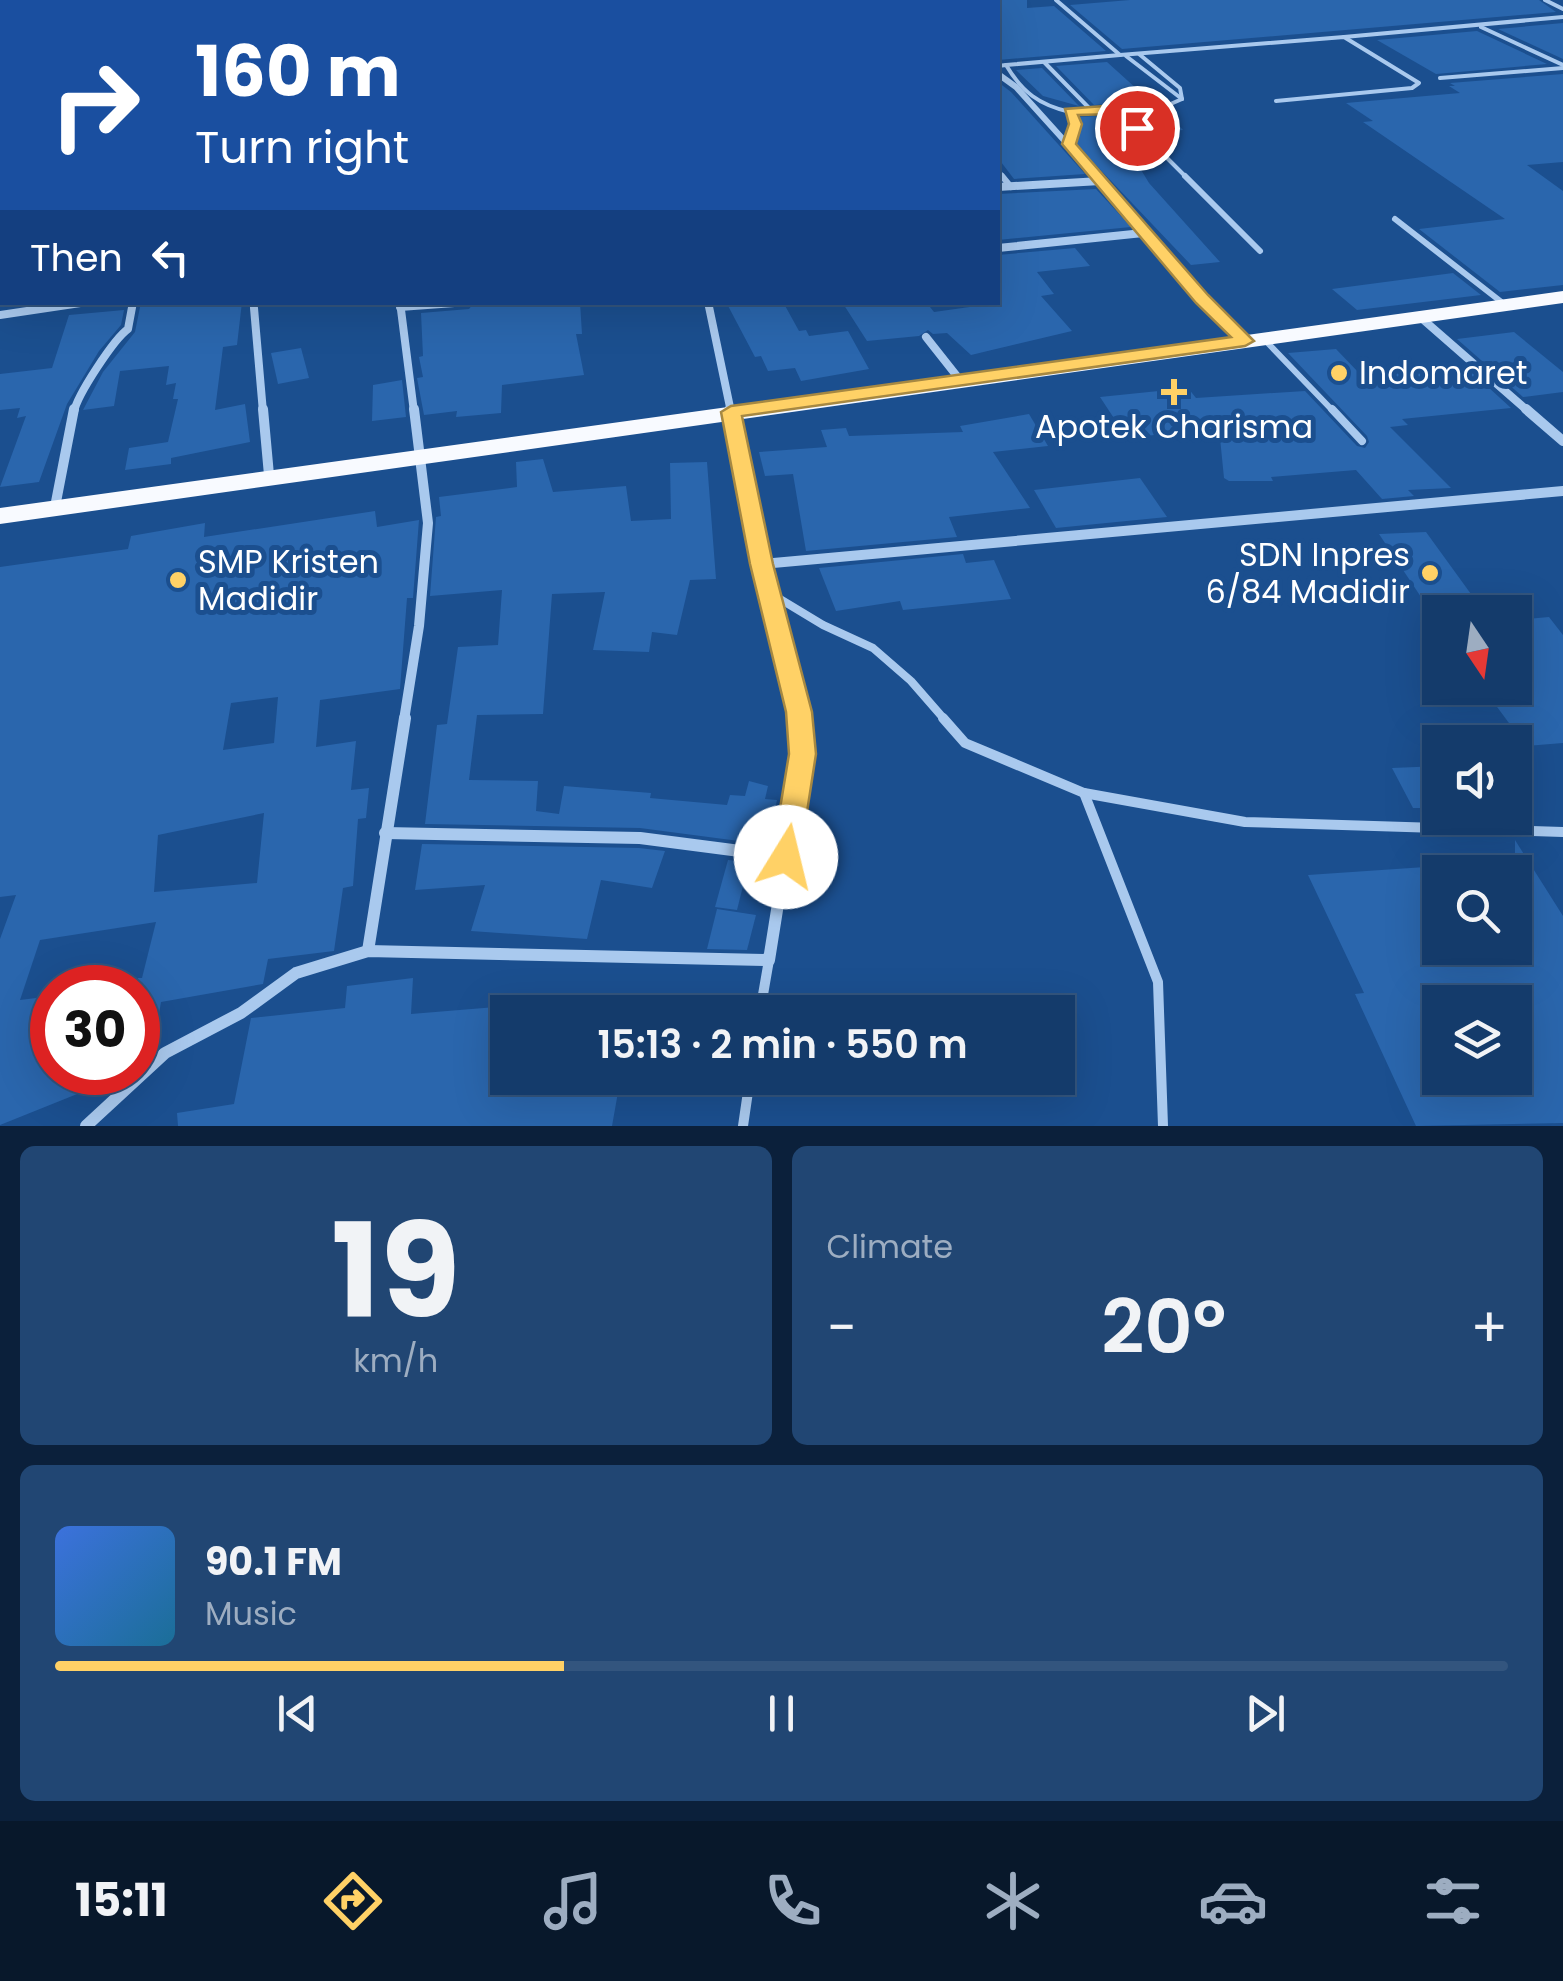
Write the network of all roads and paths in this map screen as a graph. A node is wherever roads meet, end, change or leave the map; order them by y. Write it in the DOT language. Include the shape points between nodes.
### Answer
graph roads {
  1 [pos="1056,0"];
  2 [pos="1545,0"];
  3 [pos="1563,9"];
  4 [pos="1563,17"];
  5 [pos="1480,26"];
  6 [pos="1344,38"];
  7 [pos="1139,54"];
  8 [pos="1122,55"];
  9 [pos="1044,62"];
  10 [pos="1006,65"];
  11 [pos="1000,66"];
  12 [pos="1563,67"];
  13 [pos="1000,75"];
  14 [pos="1440,78"];
  15 [pos="1182,99"];
  16 [pos="1276,101"];
  17 [pos="1118,110"];
  18 [pos="1092,111"];
  19 [pos="1070,112"];
  20 [pos="1069,144"];
  21 [pos="1000,173"];
  22 [pos="1100,181"];
  23 [pos="1000,187"];
  24 [pos="1011,187"];
  25 [pos="1395,219"];
  26 [pos="1143,233"];
  27 [pos="1000,248"];
  28 [pos="1260,251"];
  29 [pos="1563,296"];
  30 [pos="1504,304"];
  31 [pos="81,305"];
  32 [pos="132,305"];
  33 [pos="400,305"];
  34 [pos="709,305"];
  35 [pos="254,308"];
  36 [pos="0,315"];
  37 [pos="1419,316"];
  38 [pos="926,336"];
  39 [pos="1254,339"];
  40 [pos="960,380"];
  41 [pos="731,412"];
  42 [pos="1362,441"];
  43 [pos="1563,441"];
  44 [pos="420,454"];
  45 [pos="269,475"];
  46 [pos="1563,491"];
  47 [pos="54,507"];
  48 [pos="0,516"];
  49 [pos="762,564"];
  50 [pos="770,594"];
  51 [pos="1084,793"];
  52 [pos="1563,832"];
  53 [pos="384,834"];
  54 [pos="786,857"];
  55 [pos="368,951"];
  56 [pos="768,960"];
  57 [pos="763,995"];
  58 [pos="748,1095"];
  59 [pos="86,1126"];
  60 [pos="743,1126"];
  61 [pos="1162,1126"];
  1 -- 8 [label="lane"];
  2 -- 3 [label="lane"];
  4 -- 5 [label="lane"];
  5 -- 6 [label="lane"];
  5 -- 12 [label="lane"];
  6 -- 7 [label="lane"];
  6 -- 16 [label="lane" via="1418,86"];
  7 -- 8 [label="lane"];
  7 -- 15 [label="lane" via="1176,83"];
  8 -- 9 [label="lane"];
  8 -- 15 [label="lane"];
  9 -- 10 [label="lane"];
  9 -- 18 [label="lane"];
  10 -- 11 [label="lane"];
  10 -- 19 [label="lane" via="1028,97"];
  12 -- 14 [label="lane"];
  13 -- 20 [label="street"];
  15 -- 17 [label="lane"];
  17 -- 18 [label="lane"];
  17 -- 28 [label="lane"];
  18 -- 19 [label="lane"];
  19 -- 20 [label="lane" via="1076,124"];
  20 -- 22 [label="street"];
  21 -- 24 [label="lane"];
  22 -- 24 [label="street"];
  22 -- 26 [label="street"];
  23 -- 24 [label="street"];
  25 -- 30 [label="lane"];
  26 -- 27 [label="street"];
  26 -- 39 [label="street"];
  29 -- 30 [label="highway"];
  30 -- 37 [label="highway"];
  31 -- 36 [label="street"];
  32 -- 47 [label="street" via="128,329 113,340 76,400"];
  33 -- 44 [label="street"];
  34 -- 41 [label="street"];
  35 -- 45 [label="street"];
  37 -- 39 [label="highway"];
  37 -- 43 [label="street"];
  38 -- 40 [label="street"];
  39 -- 40 [label="highway"];
  39 -- 42 [label="lane"];
  40 -- 41 [label="highway"];
  41 -- 44 [label="highway"];
  41 -- 49 [label="street"];
  44 -- 45 [label="highway"];
  44 -- 53 [label="street" via="428,523 424,580"];
  45 -- 47 [label="highway"];
  46 -- 49 [label="street"];
  47 -- 48 [label="highway"];
  49 -- 50 [label="street"];
  50 -- 51 [label="lane" via="873,648 912,681 965,743"];
  50 -- 54 [label="street" via="799,712 802,754"];
  51 -- 52 [label="lane" via="1245,822"];
  51 -- 61 [label="lane" via="1158,982"];
  53 -- 54 [label="street" via="640,838"];
  53 -- 55 [label="street"];
  54 -- 56 [label="street"];
  55 -- 56 [label="street"];
  55 -- 59 [label="street" via="296,973 241,1013 165,1053"];
  56 -- 57 [label="lane"];
  58 -- 60 [label="lane"];
}
